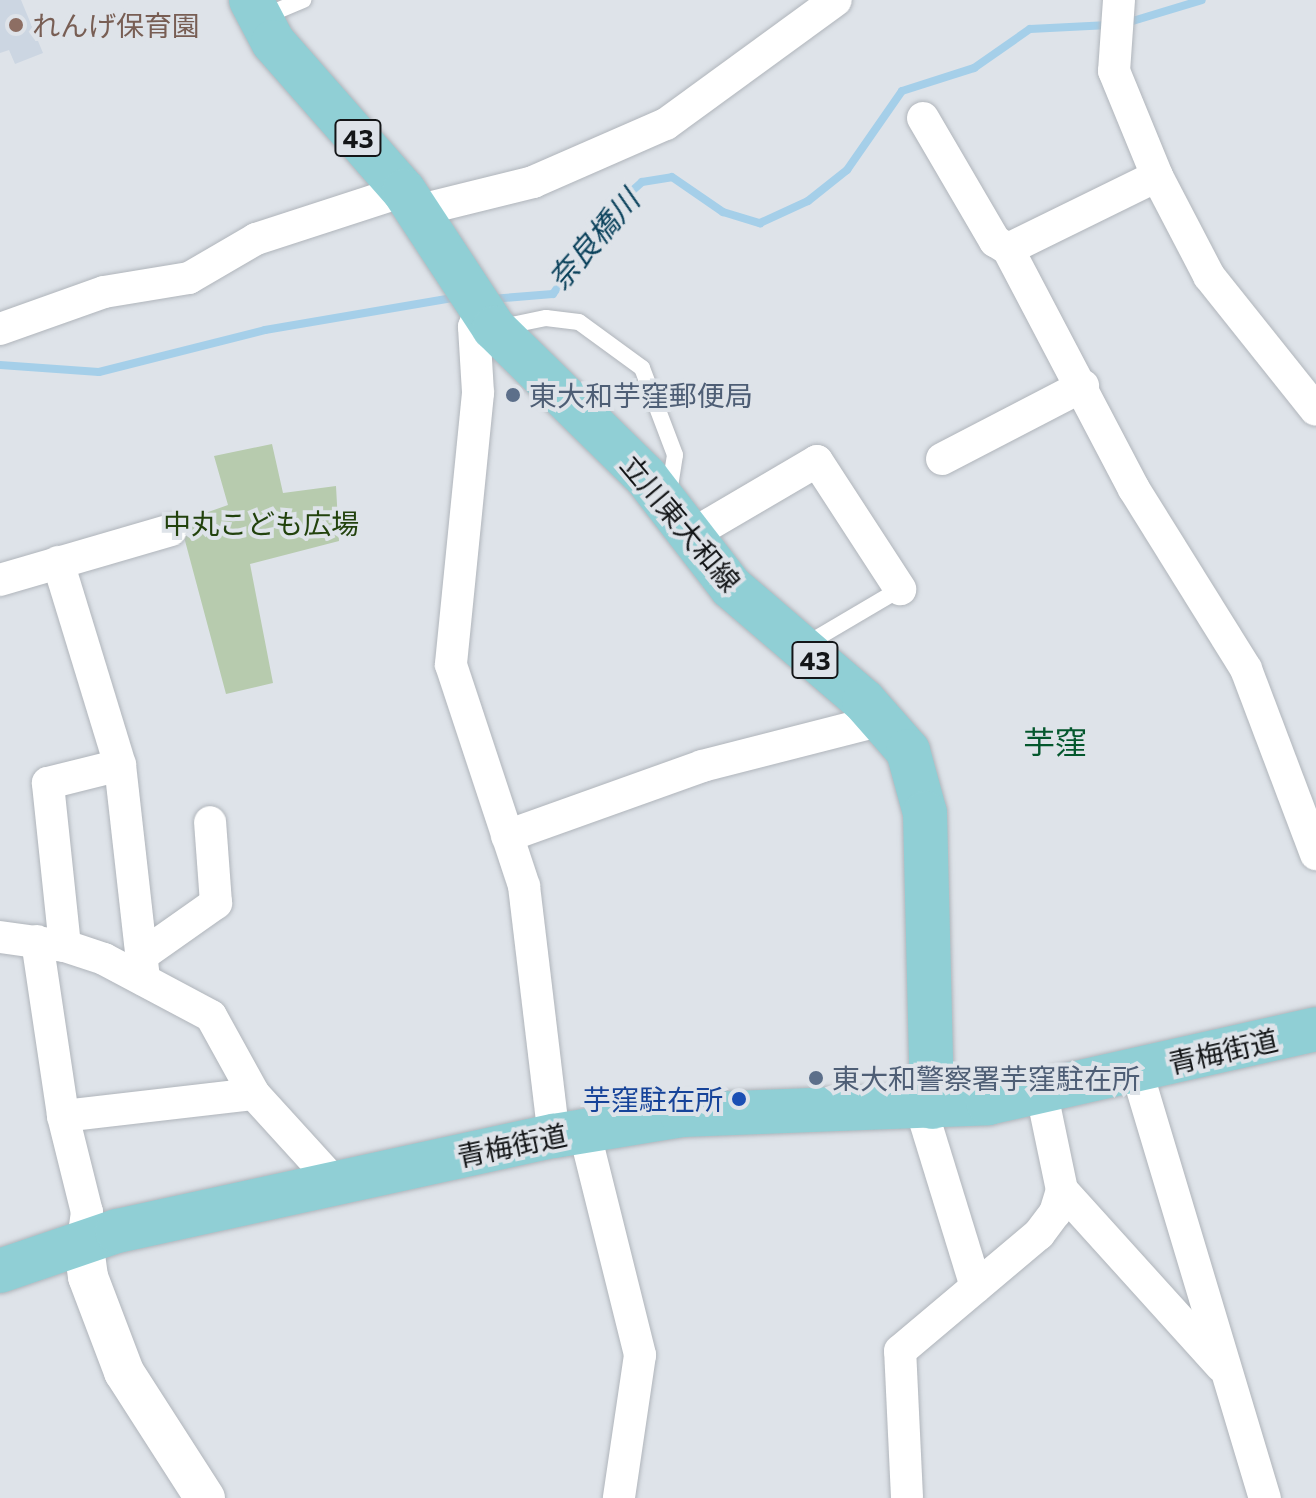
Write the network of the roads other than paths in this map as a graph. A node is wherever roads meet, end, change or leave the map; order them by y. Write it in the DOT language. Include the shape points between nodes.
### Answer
graph roads {
  1 [pos="303,0"];
  2 [pos="836,0"];
  3 [pos="1119,2"];
  4 [pos="254,10"];
  5 [pos="923,118"];
  6 [pos="1157,176"];
  7 [pos="410,201"];
  8 [pos="1008,249"];
  9 [pos="478,307"];
  10 [pos="0,329"];
  11 [pos="1083,386"];
  12 [pos="1316,410"];
  13 [pos="942,459"];
  14 [pos="680,519"];
  15 [pos="171,530"];
  16 [pos="58,562"];
  17 [pos="0,580"];
  18 [pos="900,589"];
  19 [pos="801,648"];
  20 [pos="883,720"];
  21 [pos="120,765"];
  22 [pos="210,822"];
  23 [pos="507,836"];
  24 [pos="1316,854"];
  25 [pos="0,937"];
  26 [pos="51,944"];
  27 [pos="142,968"];
  28 [pos="1316,1029"];
  29 [pos="1137,1072"];
  30 [pos="254,1094"];
  31 [pos="1042,1094"];
  32 [pos="926,1108"];
  33 [pos="63,1116"];
  34 [pos="569,1133"];
  35 [pos="334,1182"];
  36 [pos="1062,1190"];
  37 [pos="83,1241"];
  38 [pos="0,1271"];
  39 [pos="976,1287"];
  40 [pos="1227,1373"];
  41 [pos="907,1497"];
  42 [pos="205,1498"];
  43 [pos="619,1498"];
  44 [pos="1265,1498"];
  1 -- 4 [label="lane"];
  2 -- 7 [label="street" via="666,124 533,182"];
  3 -- 6 [label="street" via="1114,71"];
  4 -- 7 [label="main road, 立川東大和線 / 43"];
  5 -- 8 [label="street" via="995,241"];
  6 -- 8 [label="street"];
  6 -- 12 [label="street" via="1209,276"];
  7 -- 9 [label="main road, 立川東大和線 / 43"];
  7 -- 10 [label="street" via="256,239 189,278 104,292"];
  8 -- 11 [label="street"];
  9 -- 14 [label="main road, 立川東大和線 / 43"];
  9 -- 14 [label="lane" via="579,322 642,368 675,455"];
  9 -- 23 [label="street" via="478,393 451,665"];
  11 -- 13 [label="street"];
  11 -- 24 [label="street" via="1134,489 1246,669"];
  14 -- 18 [label="street" via="817,461"];
  14 -- 19 [label="main road, 立川東大和線 / 43" via="731,587"];
  15 -- 16 [label="street"];
  16 -- 17 [label="street"];
  16 -- 21 [label="street"];
  18 -- 19 [label="lane"];
  19 -- 20 [label="main road, 立川東大和線 / 43"];
  20 -- 23 [label="street" via="702,766"];
  20 -- 32 [label="main road, 立川東大和線 / 43" via="908,751 923,800"];
  21 -- 26 [label="street" via="48,783"];
  21 -- 27 [label="street"];
  22 -- 27 [label="street" via="216,903"];
  23 -- 34 [label="street" via="524,886"];
  25 -- 26 [label="street"];
  26 -- 27 [label="street"];
  26 -- 33 [label="street"];
  27 -- 30 [label="street" via="211,1016"];
  28 -- 29 [label="main road, 青梅街道"];
  29 -- 31 [label="main road, 青梅街道"];
  29 -- 40 [label="street"];
  30 -- 33 [label="street"];
  30 -- 35 [label="street"];
  31 -- 32 [label="main road, 青梅街道"];
  31 -- 36 [label="street"];
  32 -- 34 [label="main road, 青梅街道" via="682,1115"];
  32 -- 39 [label="street"];
  33 -- 37 [label="street" via="87,1212"];
  34 -- 35 [label="main road, 青梅街道"];
  34 -- 43 [label="street" via="640,1355"];
  35 -- 37 [label="main road, 青梅街道"];
  36 -- 39 [label="street" via="1055,1213 1039,1234"];
  36 -- 40 [label="street"];
  37 -- 38 [label="main road, 青梅街道"];
  37 -- 42 [label="street" via="88,1277 124,1372"];
  39 -- 41 [label="street" via="900,1351"];
  40 -- 44 [label="street"];
}
